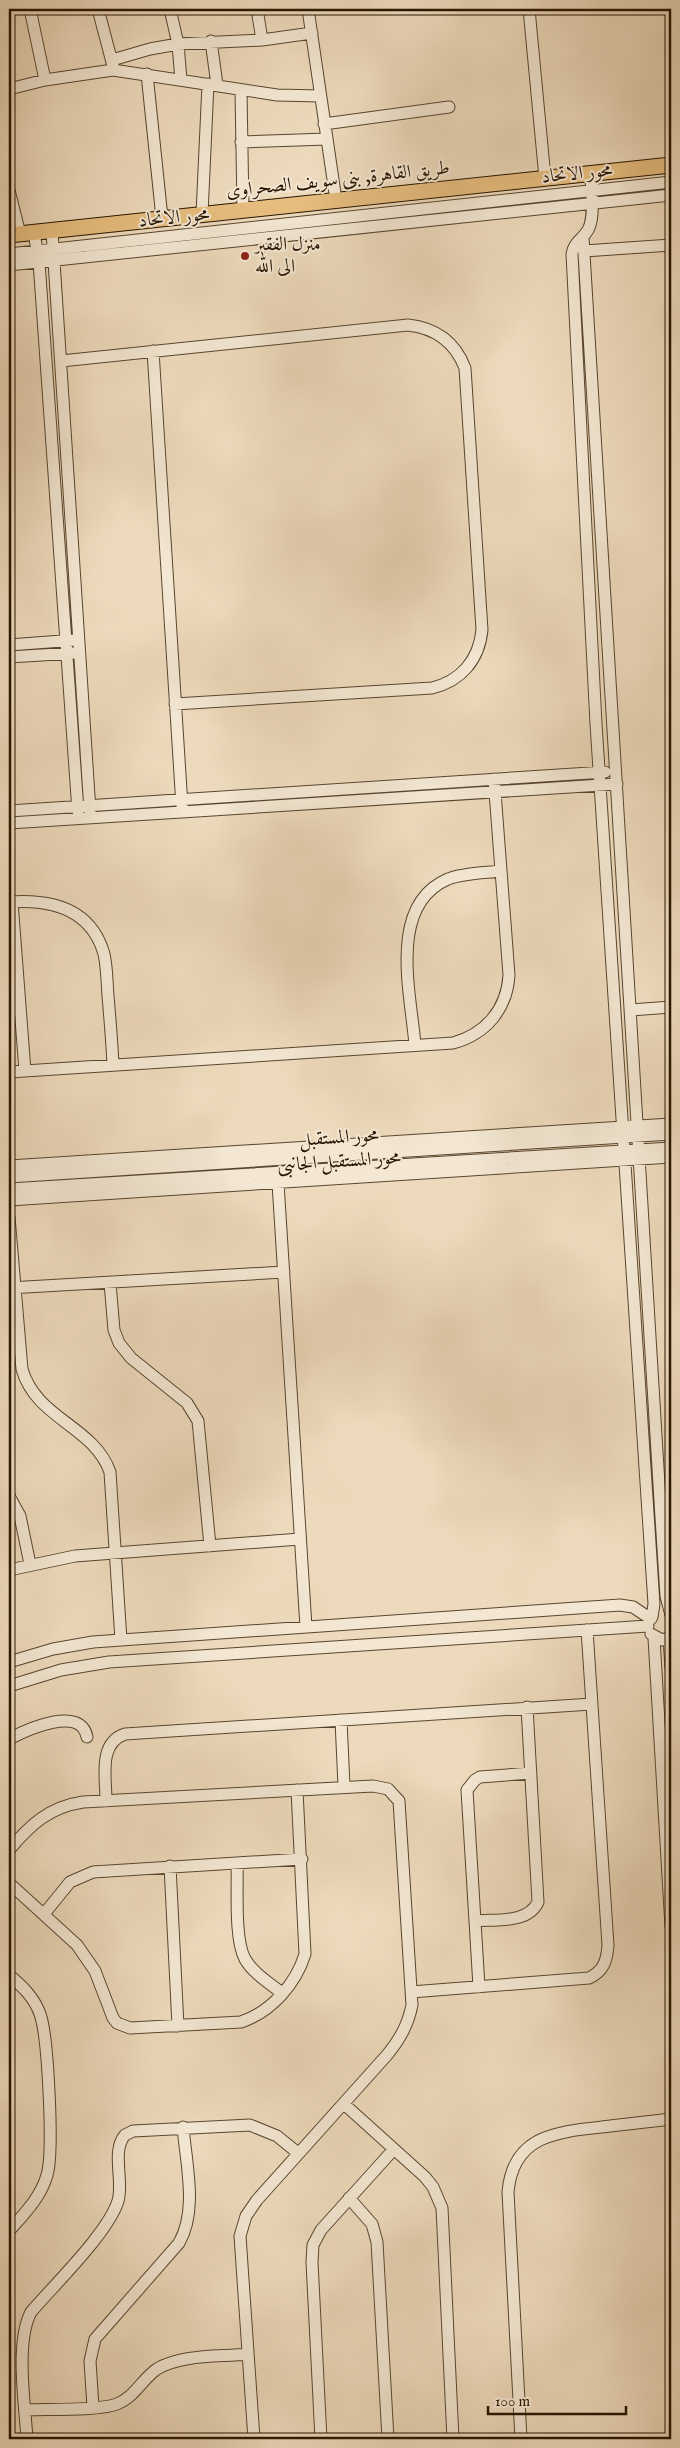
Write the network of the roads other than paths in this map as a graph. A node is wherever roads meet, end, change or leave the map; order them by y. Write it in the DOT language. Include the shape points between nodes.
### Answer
graph roads {
  1 [pos="30,9"];
  2 [pos="98,9"];
  3 [pos="170,9"];
  4 [pos="257,9"];
  5 [pos="308,9"];
  6 [pos="529,9"];
  7 [pos="312,33"];
  8 [pos="262,40"];
  9 [pos="211,41"];
  10 [pos="178,44"];
  11 [pos="112,65"];
  12 [pos="147,74"];
  13 [pos="45,80"];
  14 [pos="181,80"];
  15 [pos="213,84"];
  16 [pos="9,89"];
  17 [pos="241,90"];
  18 [pos="320,96"];
  19 [pos="449,107"];
  20 [pos="324,124"];
  21 [pos="327,139"];
  22 [pos="240,142"];
  23 [pos="671,165"];
  24 [pos="591,174"];
  25 [pos="545,178"];
  26 [pos="671,182"];
  27 [pos="9,190"];
  28 [pos="591,190"];
  29 [pos="671,195"];
  30 [pos="336,200"];
  31 [pos="591,203"];
  32 [pos="243,210"];
  33 [pos="202,214"];
  34 [pos="162,218"];
  35 [pos="52,231"];
  36 [pos="21,234"];
  37 [pos="583,237"];
  38 [pos="671,245"];
  39 [pos="584,251"];
  40 [pos="9,254"];
  41 [pos="53,255"];
  42 [pos="37,256"];
  43 [pos="9,265"];
  44 [pos="153,352"];
  45 [pos="61,361"];
  46 [pos="79,640"];
  47 [pos="67,641"];
  48 [pos="9,645"];
  49 [pos="74,653"];
  50 [pos="9,657"];
  51 [pos="175,704"];
  52 [pos="616,771"];
  53 [pos="599,772"];
  54 [pos="494,779"];
  55 [pos="617,784"];
  56 [pos="600,786"];
  57 [pos="495,792"];
  58 [pos="181,799"];
  59 [pos="90,805"];
  60 [pos="78,806"];
  61 [pos="9,811"];
  62 [pos="182,812"];
  63 [pos="91,818"];
  64 [pos="78,819"];
  65 [pos="9,823"];
  66 [pos="501,871"];
  67 [pos="11,902"];
  68 [pos="671,1008"];
  69 [pos="631,1010"];
  70 [pos="415,1045"];
  71 [pos="114,1065"];
  72 [pos="25,1071"];
  73 [pos="9,1072"];
  74 [pos="671,1124"];
  75 [pos="639,1131"];
  76 [pos="622,1132"];
  77 [pos="671,1134"];
  78 [pos="671,1148"];
  79 [pos="640,1154"];
  80 [pos="624,1155"];
  81 [pos="671,1157"];
  82 [pos="9,1166"];
  83 [pos="9,1177"];
  84 [pos="278,1183"];
  85 [pos="9,1189"];
  86 [pos="9,1200"];
  87 [pos="9,1217"];
  88 [pos="284,1272"];
  89 [pos="110,1283"];
  90 [pos="12,1288"];
  91 [pos="9,1496"];
  92 [pos="660,1500"];
  93 [pos="646,1501"];
  94 [pos="300,1539"];
  95 [pos="210,1546"];
  96 [pos="116,1553"];
  97 [pos="30,1564"];
  98 [pos="9,1570"];
  99 [pos="671,1615"];
  100 [pos="650,1621"];
  101 [pos="318,1626"];
  102 [pos="306,1627"];
  103 [pos="587,1630"];
  104 [pos="654,1638"];
  105 [pos="670,1638"];
  106 [pos="121,1640"];
  107 [pos="320,1647"];
  108 [pos="9,1662"];
  109 [pos="671,1668"];
  110 [pos="9,1686"];
  111 [pos="592,1704"];
  112 [pos="527,1707"];
  113 [pos="341,1720"];
  114 [pos="87,1737"];
  115 [pos="9,1739"];
  116 [pos="531,1773"];
  117 [pos="344,1786"];
  118 [pos="297,1790"];
  119 [pos="106,1801"];
  120 [pos="9,1850"];
  121 [pos="302,1859"];
  122 [pos="237,1863"];
  123 [pos="170,1866"];
  124 [pos="9,1883"];
  125 [pos="44,1914"];
  126 [pos="475,1921"];
  127 [pos="671,1927"];
  128 [pos="9,1975"];
  129 [pos="479,1987"];
  130 [pos="411,1992"];
  131 [pos="282,1993"];
  132 [pos="178,2026"];
  133 [pos="344,2104"];
  134 [pos="671,2119"];
  135 [pos="184,2127"];
  136 [pos="394,2149"];
  137 [pos="298,2153"];
  138 [pos="349,2198"];
  139 [pos="9,2231"];
  140 [pos="247,2354"];
  141 [pos="93,2407"];
  142 [pos="26,2410"];
  143 [pos="27,2439"];
  144 [pos="254,2439"];
  145 [pos="321,2439"];
  146 [pos="388,2439"];
  147 [pos="453,2439"];
  148 [pos="521,2439"];
  1 -- 13 [label="street"];
  2 -- 11 [label="street"];
  3 -- 10 [label="street"];
  4 -- 8 [label="street"];
  5 -- 7 [label="street"];
  6 -- 25 [label="street"];
  7 -- 8 [label="street"];
  7 -- 18 [label="street"];
  8 -- 9 [label="street"];
  9 -- 10 [label="street"];
  9 -- 15 [label="street"];
  10 -- 11 [label="street" via="150,49"];
  10 -- 14 [label="street"];
  11 -- 12 [label="street"];
  11 -- 13 [label="street"];
  12 -- 14 [label="street"];
  12 -- 34 [label="street"];
  13 -- 16 [label="street"];
  14 -- 15 [label="street"];
  15 -- 17 [label="street"];
  15 -- 33 [label="street"];
  17 -- 18 [label="street"];
  17 -- 22 [label="street"];
  18 -- 20 [label="street"];
  19 -- 20 [label="street"];
  20 -- 21 [label="street"];
  21 -- 22 [label="street"];
  21 -- 30 [label="street"];
  22 -- 32 [label="street"];
  23 -- 24 [label="main road, طريق القاهرة, بنى سويف الصحراوى"];
  24 -- 25 [label="main road, طريق القاهرة, بنى سويف الصحراوى"];
  24 -- 28 [label="street"];
  25 -- 30 [label="main road, طريق القاهرة, بنى سويف الصحراوى"];
  26 -- 28 [label="street, محور الاتحاد"];
  27 -- 36 [label="street"];
  28 -- 31 [label="street"];
  28 -- 41 [label="street, محور الاتحاد"];
  29 -- 31 [label="street, محور الاتحاد"];
  30 -- 32 [label="main road, طريق القاهرة, بنى سويف الصحراوى"];
  31 -- 37 [label="street" via="591,222"];
  31 -- 41 [label="street, محور الاتحاد"];
  32 -- 33 [label="main road, طريق القاهرة, بنى سويف الصحراوى"];
  33 -- 34 [label="main road, طريق القاهرة, بنى سويف الصحراوى"];
  34 -- 35 [label="main road, طريق القاهرة, بنى سويف الصحراوى"];
  35 -- 36 [label="main road, طريق القاهرة, بنى سويف الصحراوى"];
  35 -- 41 [label="street"];
  36 -- 42 [label="street"];
  37 -- 39 [label="street"];
  37 -- 53 [label="street" via="574,245 572,254"];
  38 -- 39 [label="street"];
  39 -- 52 [label="street"];
  40 -- 42 [label="street, محور الاتحاد"];
  41 -- 42 [label="street, محور الاتحاد"];
  41 -- 45 [label="street"];
  42 -- 43 [label="street, محور الاتحاد"];
  42 -- 47 [label="street"];
  44 -- 45 [label="street"];
  44 -- 51 [label="street"];
  44 -- 51 [label="street" via="408,325 433,331 447,340 465,368 482,620 479,648 470,664 441,686"];
  45 -- 46 [label="street"];
  46 -- 47 [label="street"];
  46 -- 49 [label="street"];
  47 -- 48 [label="street"];
  47 -- 49 [label="street"];
  49 -- 50 [label="street"];
  49 -- 59 [label="street"];
  49 -- 60 [label="street"];
  51 -- 58 [label="street"];
  52 -- 53 [label="street"];
  52 -- 55 [label="street"];
  53 -- 54 [label="street"];
  53 -- 56 [label="street"];
  54 -- 57 [label="street"];
  54 -- 58 [label="street"];
  55 -- 56 [label="street"];
  55 -- 69 [label="street"];
  56 -- 57 [label="street"];
  56 -- 76 [label="street"];
  57 -- 62 [label="street"];
  57 -- 66 [label="street"];
  58 -- 59 [label="street"];
  58 -- 62 [label="street"];
  59 -- 60 [label="street"];
  59 -- 63 [label="street"];
  60 -- 61 [label="street"];
  60 -- 64 [label="street"];
  62 -- 63 [label="street"];
  63 -- 64 [label="street"];
  64 -- 65 [label="street"];
  66 -- 70 [label="street" via="448,879 433,889 415,910 408,929 407,945"];
  66 -- 70 [label="street" via="509,975 507,992 500,1008 484,1028 469,1037 453,1043"];
  67 -- 71 [label="street" via="37,900 61,907 82,921 98,940 104,956"];
  67 -- 72 [label="street"];
  68 -- 69 [label="street"];
  69 -- 75 [label="street"];
  70 -- 71 [label="street"];
  71 -- 72 [label="street"];
  72 -- 73 [label="street"];
  74 -- 75 [label="street, محور المستقبل الجانبى"];
  75 -- 76 [label="street, محور المستقبل الجانبى"];
  75 -- 77 [label="street"];
  75 -- 79 [label="street"];
  76 -- 80 [label="street"];
  76 -- 82 [label="street, محور المستقبل الجانبى"];
  76 -- 83 [label="street, محور المستقبل"];
  78 -- 79 [label="street, محور المستقبل"];
  79 -- 80 [label="street, محور المستقبل"];
  79 -- 81 [label="street"];
  79 -- 92 [label="street"];
  80 -- 84 [label="street, محور المستقبل الجانبى"];
  80 -- 85 [label="street, محور المستقبل"];
  80 -- 93 [label="street"];
  84 -- 86 [label="street, محور المستقبل الجانبى"];
  84 -- 88 [label="street"];
  87 -- 90 [label="street"];
  88 -- 89 [label="street"];
  88 -- 94 [label="street"];
  89 -- 90 [label="street"];
  89 -- 95 [label="street" via="118,1344 187,1403 198,1421"];
  90 -- 96 [label="street" via="22,1369 28,1386 43,1405 95,1447 108,1466 112,1480"];
  91 -- 97 [label="street" via="20,1516"];
  92 -- 93 [label="street"];
  92 -- 99 [label="street" via="666,1596"];
  93 -- 100 [label="street" via="654,1604"];
  94 -- 95 [label="street"];
  94 -- 102 [label="street"];
  95 -- 96 [label="street"];
  96 -- 97 [label="street"];
  96 -- 106 [label="street"];
  97 -- 98 [label="street"];
  99 -- 100 [label="street" via="661,1612"];
  100 -- 101 [label="street" via="633,1607 620,1605"];
  100 -- 103 [label="street"];
  100 -- 104 [label="street"];
  101 -- 102 [label="street"];
  101 -- 107 [label="street"];
  102 -- 106 [label="street"];
  103 -- 107 [label="street"];
  103 -- 111 [label="street"];
  104 -- 105 [label="street"];
  104 -- 127 [label="street"];
  105 -- 109 [label="street"];
  106 -- 108 [label="street" via="73,1645"];
  107 -- 110 [label="street" via="102,1663 62,1670"];
  111 -- 112 [label="street"];
  111 -- 129 [label="street" via="608,1944 605,1964 589,1978"];
  112 -- 113 [label="street"];
  112 -- 116 [label="street"];
  113 -- 117 [label="street"];
  113 -- 119 [label="street" via="114,1738 108,1748"];
  114 -- 115 [label="street" via="79,1723 68,1720 39,1726"];
  116 -- 126 [label="street" via="538,1902 523,1917"];
  116 -- 126 [label="street" via="480,1777 467,1790"];
  117 -- 118 [label="street"];
  117 -- 130 [label="street" via="381,1786 399,1801"];
  118 -- 119 [label="street"];
  118 -- 121 [label="street"];
  119 -- 120 [label="street" via="72,1804 48,1812 29,1826"];
  121 -- 122 [label="street"];
  121 -- 131 [label="street" via="305,1954 298,1972"];
  122 -- 123 [label="street"];
  122 -- 131 [label="street" via="242,1953 255,1971"];
  123 -- 125 [label="street" via="100,1870 85,1874 64,1887"];
  123 -- 132 [label="street"];
  124 -- 125 [label="street"];
  125 -- 132 [label="street" via="87,1958 117,2023 130,2028"];
  126 -- 129 [label="street"];
  128 -- 139 [label="street" via="29,1994 43,2025 50,2158 42,2189"];
  129 -- 130 [label="street"];
  130 -- 133 [label="street" via="412,2005 404,2032"];
  131 -- 132 [label="street" via="266,2010 241,2022"];
  133 -- 136 [label="street"];
  133 -- 137 [label="street"];
  134 -- 148 [label="street" via="561,2132 532,2144 513,2166 508,2192"];
  135 -- 137 [label="street" via="250,2125 273,2133"];
  135 -- 141 [label="street" via="188,2225 179,2243 95,2339 90,2361"];
  135 -- 142 [label="street" via="133,2131 122,2138 119,2148 121,2188 111,2218 26,2322 22,2342"];
  136 -- 138 [label="street"];
  136 -- 147 [label="street" via="433,2187 442,2208"];
  137 -- 140 [label="street" via="257,2200 242,2226 239,2247"];
  138 -- 145 [label="street" via="321,2230 312,2254"];
  138 -- 146 [label="street" via="372,2224 377,2242"];
  140 -- 141 [label="street" via="166,2365 127,2399"];
  140 -- 144 [label="street"];
  141 -- 142 [label="street"];
  142 -- 143 [label="street"];
}
